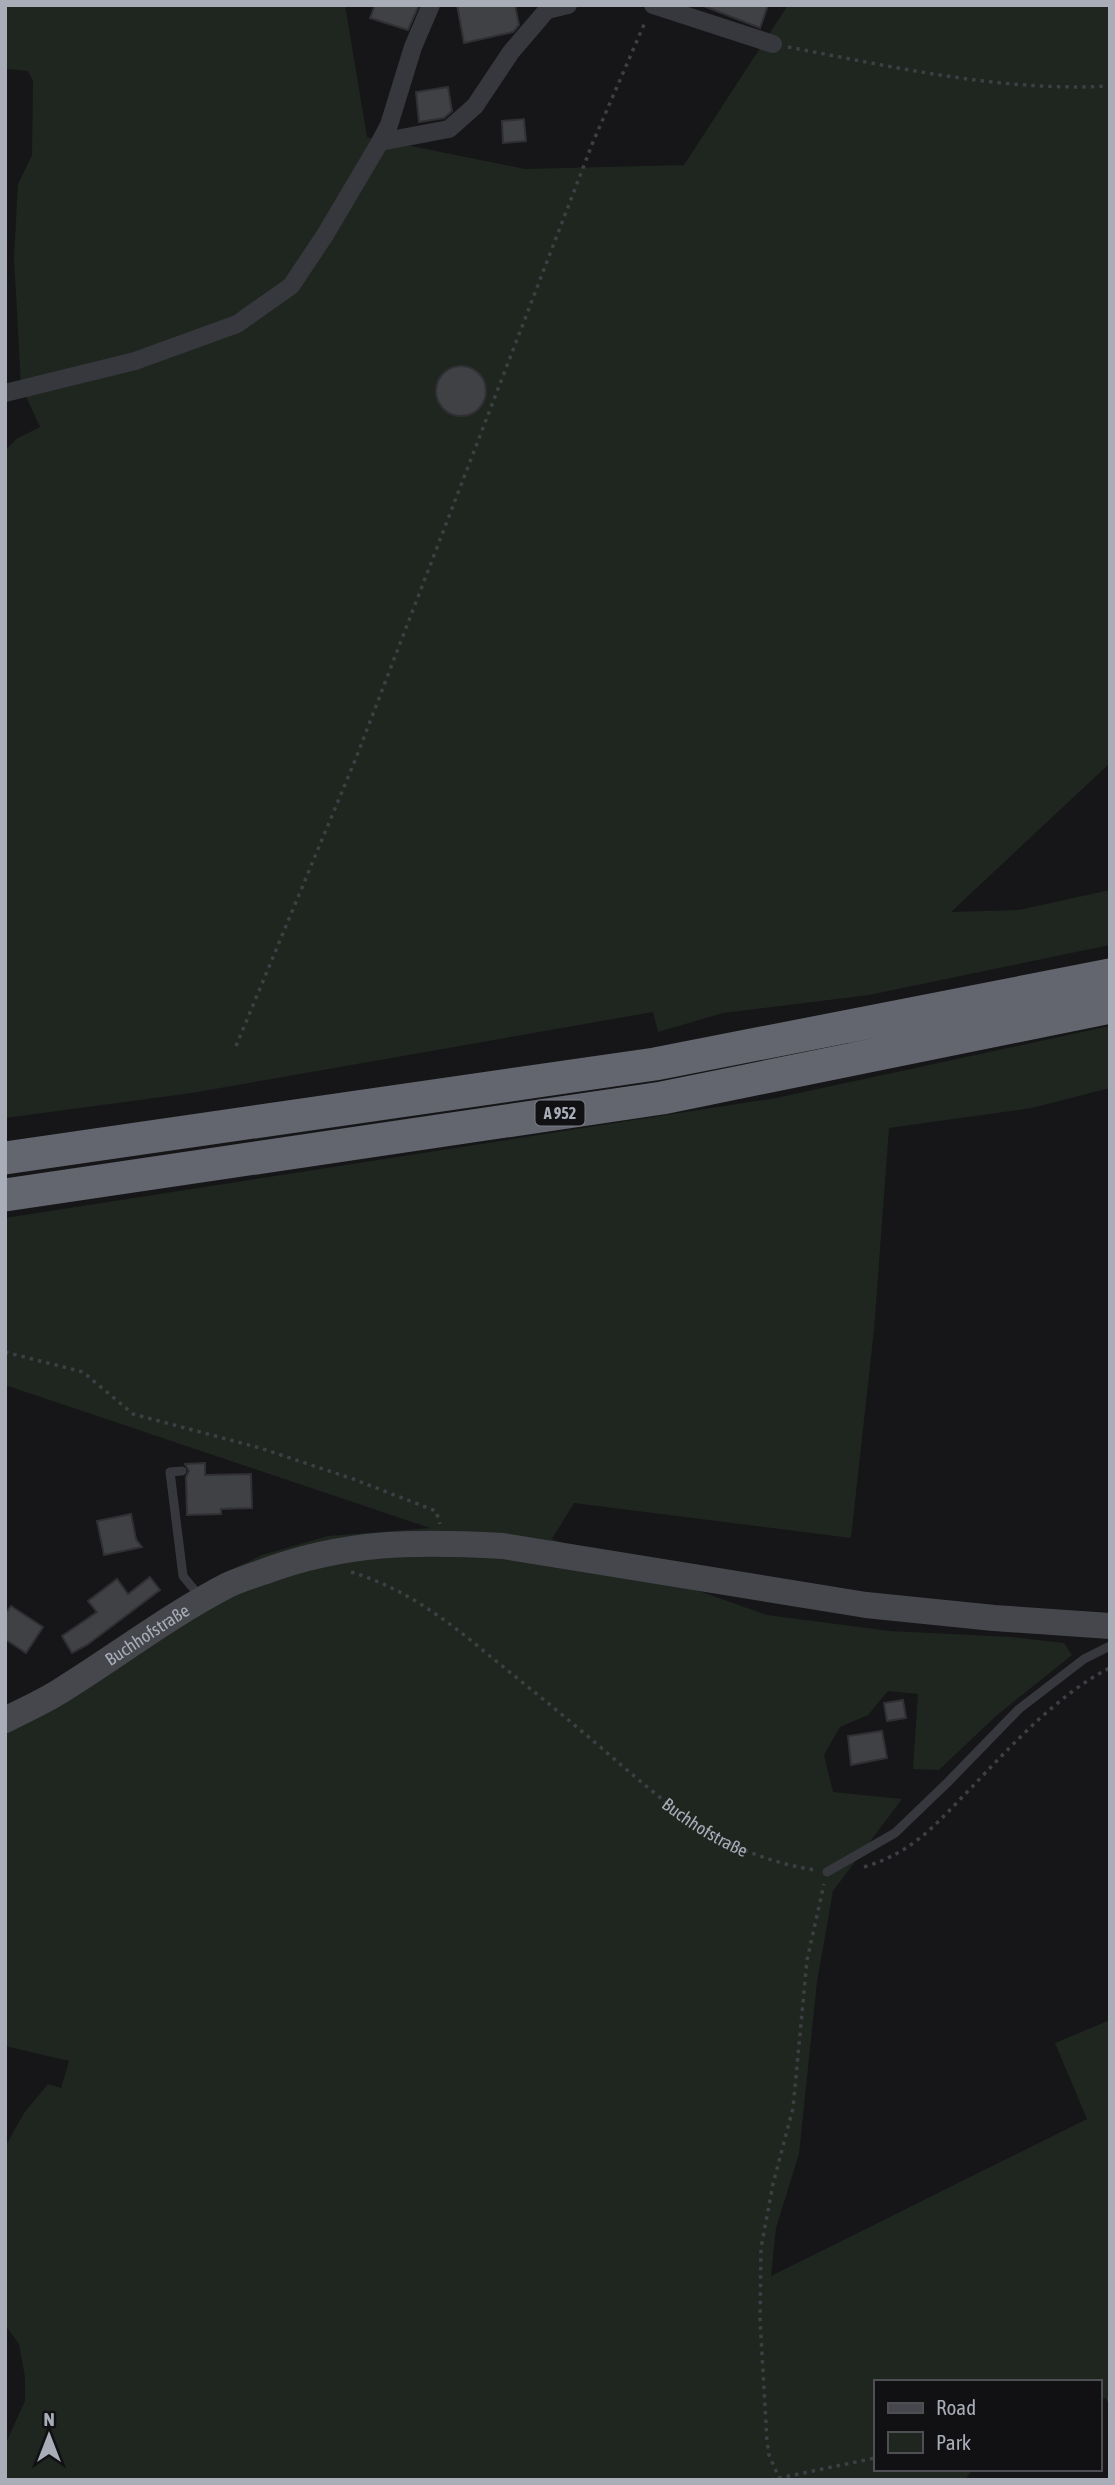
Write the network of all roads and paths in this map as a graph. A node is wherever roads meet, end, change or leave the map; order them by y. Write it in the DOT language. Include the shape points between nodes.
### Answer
graph roads {
  1 [pos="431,5"];
  2 [pos="568,5"];
  3 [pos="547,8"];
  4 [pos="650,11"];
  5 [pos="773,44"];
  6 [pos="1110,86"];
  7 [pos="380,142"];
  8 [pos="5,393"];
  9 [pos="1110,975"];
  10 [pos="1110,1007"];
  11 [pos="236,1046"];
  12 [pos="5,1158"];
  13 [pos="5,1195"];
  14 [pos="5,1352"];
  15 [pos="182,1471"];
  16 [pos="440,1543"];
  17 [pos="341,1569"];
  18 [pos="203,1601"];
  19 [pos="1110,1626"];
  20 [pos="1110,1646"];
  21 [pos="1110,1668"];
  22 [pos="5,1720"];
  23 [pos="827,1872"];
  24 [pos="874,2458"];
  25 [pos="779,2479"];
  26 [pos="770,2480"];
  1 -- 7 [label="street"];
  2 -- 3 [label="street"];
  3 -- 7 [label="street" via="475,106 449,129"];
  4 -- 5 [label="street"];
  4 -- 11 [label="path" via="593,142 356,758"];
  5 -- 6 [label="path" via="939,76 1063,89"];
  7 -- 8 [label="street" via="291,286 237,324 135,361"];
  9 -- 12 [label="highway, A 952" via="655,1064"];
  10 -- 13 [label="highway, A 952" via="662,1098"];
  14 -- 16 [label="path" via="83,1372 134,1414 260,1448 436,1511"];
  15 -- 18 [label="lane" via="170,1472 183,1576"];
  16 -- 18 [label="main road, Buchhofstraße" via="327,1551 229,1584"];
  16 -- 19 [label="main road, Buchhofstraße" via="503,1546 866,1605"];
  17 -- 23 [label="path, Buchhofstraße" via="406,1594 448,1622 676,1811 720,1839 782,1865"];
  18 -- 22 [label="main road, Buchhofstraße" via="56,1694"];
  20 -- 23 [label="lane" via="1084,1659 1019,1709 895,1833"];
  21 -- 23 [label="path, Buchhofstraße" via="1087,1679 1014,1743 926,1835 889,1860 848,1872"];
  23 -- 25 [label="path" via="807,1960 793,2108 761,2248 768,2448"];
  24 -- 25 [label="path"];
  25 -- 26 [label="path"];
}
